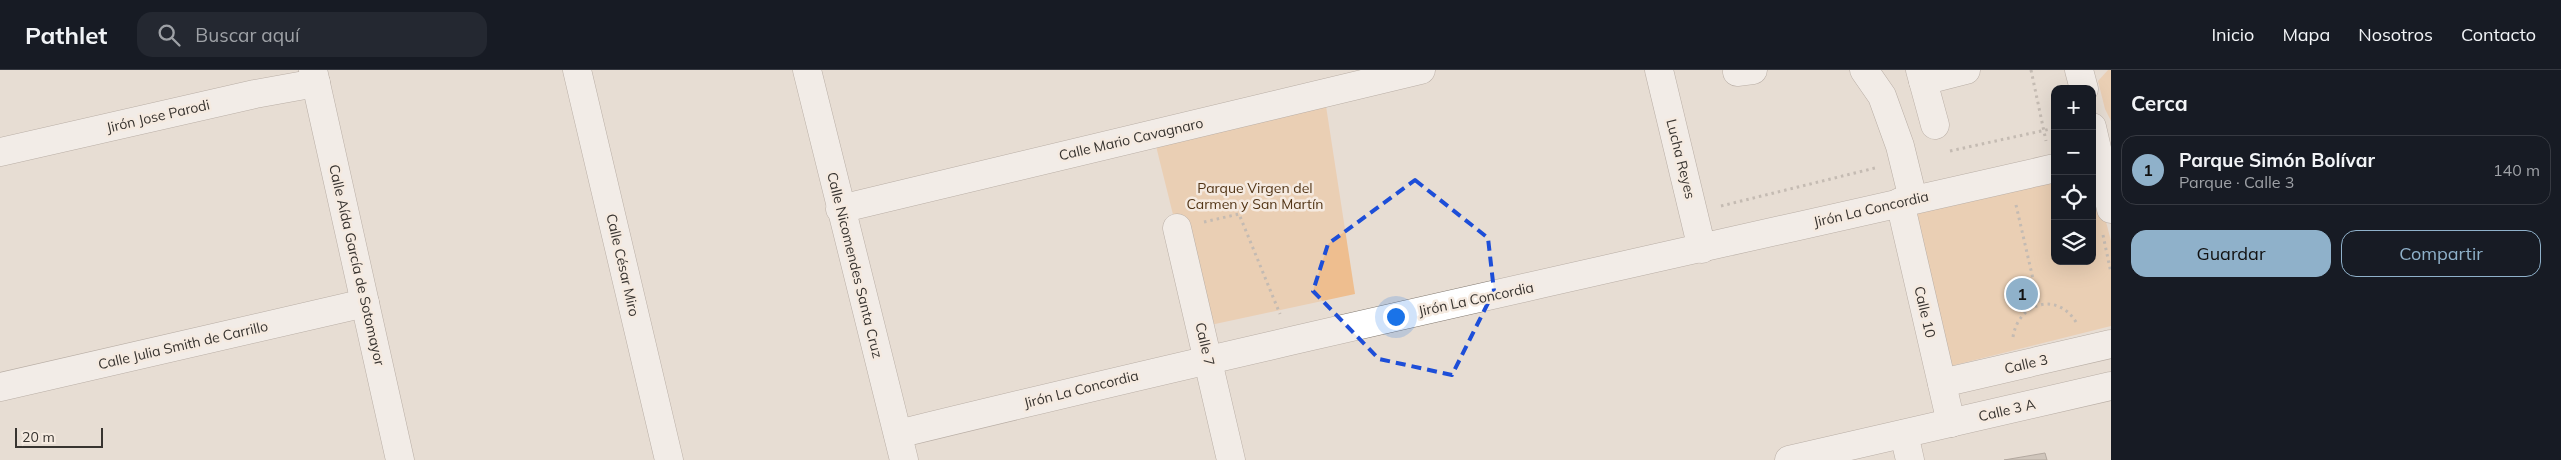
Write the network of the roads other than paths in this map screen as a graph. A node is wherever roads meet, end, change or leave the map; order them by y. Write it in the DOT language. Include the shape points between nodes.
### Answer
graph roads {
  1 [pos="577,70"];
  2 [pos="806,70"];
  3 [pos="1421,70"];
  4 [pos="1659,70"];
  5 [pos="1864,70"];
  6 [pos="1966,70"];
  7 [pos="2079,70"];
  8 [pos="315,76"];
  9 [pos="1922,76"];
  10 [pos="2083,85"];
  11 [pos="1935,125"];
  12 [pos="2093,130"];
  13 [pos="0,152"];
  14 [pos="2101,157"];
  15 [pos="2051,169"];
  16 [pos="1906,201"];
  17 [pos="840,209"];
  18 [pos="2111,209"];
  19 [pos="1176,228"];
  20 [pos="1702,249"];
  21 [pos="365,303"];
  22 [pos="2111,344"];
  23 [pos="1208,358"];
  24 [pos="1942,384"];
  25 [pos="2111,386"];
  26 [pos="0,387"];
  27 [pos="1951,422"];
  28 [pos="1904,434"];
  29 [pos="901,447"];
  30 [pos="400,460"];
  31 [pos="669,460"];
  32 [pos="1231,460"];
  33 [pos="1789,460"];
  34 [pos="1910,460"];
  1 -- 31 [label="street, Calle César Miro"];
  2 -- 17 [label="street, Calle Nicomendes Santa Cruz"];
  3 -- 17 [label="street, Calle Mario Cavagnaro"];
  4 -- 20 [label="street, Lucha Reyes"];
  5 -- 16 [label="street, Calle 10" via="1882,96 1900,146"];
  6 -- 9 [label="street"];
  7 -- 10 [label="street"];
  8 -- 13 [label="street, Jirón Jose Parodi" via="255,94"];
  8 -- 21 [label="street, Calle Aída García de Sotomayor"];
  9 -- 11 [label="street"];
  12 -- 14 [label="street"];
  14 -- 18 [label="street"];
  15 -- 16 [label="street, Jirón La Concordia"];
  16 -- 20 [label="street, Jirón La Concordia"];
  16 -- 24 [label="street, Calle 10"];
  17 -- 29 [label="street, Calle Nicomendes Santa Cruz"];
  19 -- 23 [label="street, Calle 7"];
  20 -- 23 [label="street, Jirón La Concordia"];
  21 -- 26 [label="street, Calle Julia Smith de Carrillo"];
  21 -- 30 [label="street, Calle Aída García de Sotomayor"];
  22 -- 24 [label="street, Calle 3"];
  23 -- 29 [label="street, Jirón La Concordia"];
  23 -- 32 [label="street, Calle 7"];
  24 -- 27 [label="street, Calle 10"];
  25 -- 27 [label="street, Calle 3 A"];
  27 -- 28 [label="street, Calle 3 A"];
  28 -- 33 [label="street, Calle 3 A"];
  28 -- 34 [label="street"];
}
